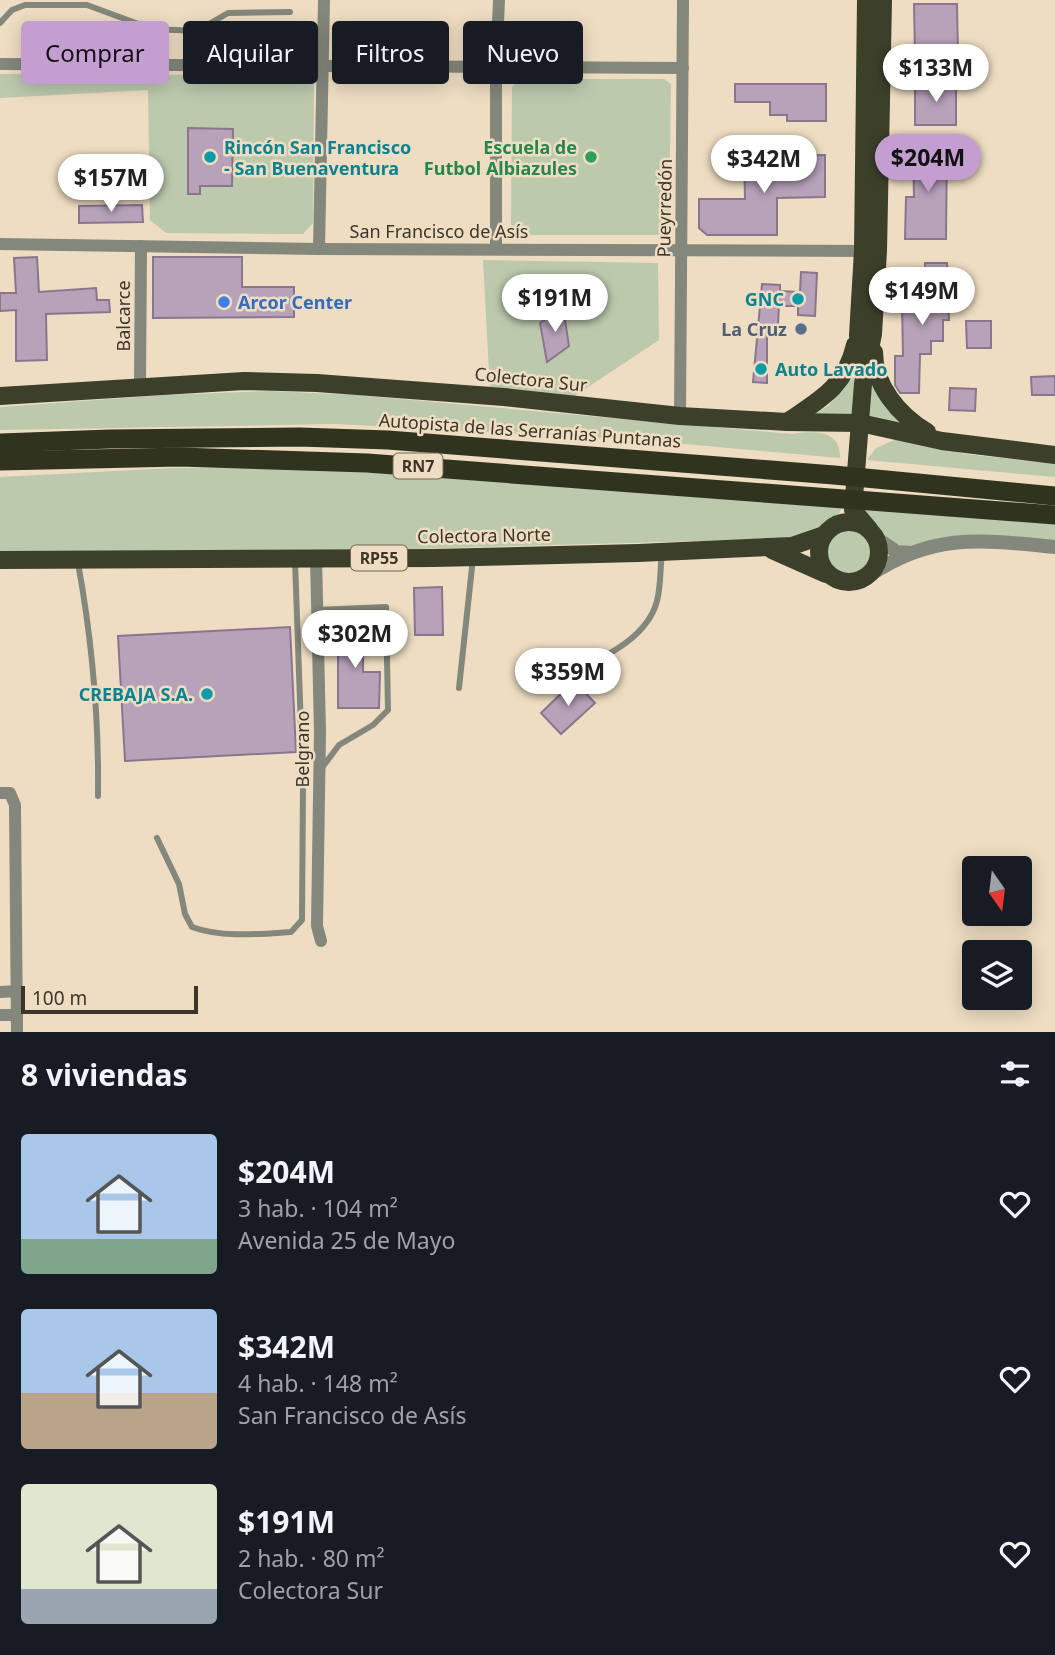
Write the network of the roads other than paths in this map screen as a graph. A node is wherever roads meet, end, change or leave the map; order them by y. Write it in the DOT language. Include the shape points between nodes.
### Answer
graph roads {
  1 [pos="324,0"];
  2 [pos="499,0"];
  3 [pos="683,0"];
  4 [pos="866,0"];
  5 [pos="883,0"];
  6 [pos="290,12"];
  7 [pos="498,21"];
  8 [pos="0,23"];
  9 [pos="0,64"];
  10 [pos="322,66"];
  11 [pos="874,66"];
  12 [pos="463,68"];
  13 [pos="583,68"];
  14 [pos="683,68"];
  15 [pos="496,84"];
  16 [pos="0,244"];
  17 [pos="141,246"];
  18 [pos="496,248"];
  19 [pos="319,249"];
  20 [pos="681,250"];
  21 [pos="871,251"];
  22 [pos="865,335"];
  23 [pos="140,386"];
  24 [pos="0,396"];
  25 [pos="680,416"];
  26 [pos="787,422"];
  27 [pos="860,422"];
  28 [pos="0,441"];
  29 [pos="942,441"];
  30 [pos="1055,455"];
  31 [pos="0,461"];
  32 [pos="865,489"];
  33 [pos="1055,496"];
  34 [pos="1055,514"];
  35 [pos="828,531"];
  36 [pos="872,534"];
  37 [pos="758,547"];
  38 [pos="1055,547"];
  39 [pos="662,551"];
  40 [pos="912,553"];
  41 [pos="473,556"];
  42 [pos="294,557"];
  43 [pos="316,557"];
  44 [pos="0,561"];
  45 [pos="78,561"];
  46 [pos="828,574"];
  47 [pos="870,575"];
  48 [pos="317,610"];
  49 [pos="558,681"];
  50 [pos="459,688"];
  51 [pos="319,770"];
  52 [pos="5,793"];
  53 [pos="98,796"];
  54 [pos="157,838"];
  55 [pos="321,941"];
  56 [pos="17,991"];
  57 [pos="0,992"];
  58 [pos="0,1015"];
  59 [pos="17,1015"];
  60 [pos="17,1032"];
  1 -- 10 [label="street"];
  2 -- 7 [label="street"];
  3 -- 14 [label="street, Pueyrredón"];
  4 -- 11 [label="main road"];
  5 -- 11 [label="main road"];
  6 -- 8 [label="lane" via="228,13 197,30 152,29 87,5 25,5 12,9"];
  9 -- 10 [label="street"];
  10 -- 12 [label="street"];
  10 -- 19 [label="street"];
  11 -- 21 [label="main road"];
  13 -- 14 [label="street"];
  14 -- 20 [label="street, Pueyrredón"];
  15 -- 18 [label="street"];
  16 -- 17 [label="street, San Francisco de Asís"];
  17 -- 19 [label="street, San Francisco de Asís"];
  17 -- 23 [label="street, Balcarce"];
  18 -- 19 [label="street, San Francisco de Asís"];
  18 -- 20 [label="street, San Francisco de Asís"];
  20 -- 21 [label="street, San Francisco de Asís"];
  20 -- 25 [label="street, Pueyrredón"];
  21 -- 22 [label="main road"];
  22 -- 26 [label="main road" via="842,380"];
  22 -- 27 [label="main road"];
  22 -- 29 [label="main road" via="887,394 913,424"];
  23 -- 24 [label="main road, Colectora Sur"];
  23 -- 25 [label="main road, Colectora Sur" via="317,383"];
  25 -- 26 [label="main road, Colectora Sur"];
  26 -- 27 [label="main road, Colectora Sur"];
  27 -- 29 [label="main road, Colectora Sur"];
  27 -- 32 [label="main road"];
  28 -- 32 [label="highway, Autopista de las Serranías Puntanas / RN7" via="388,440 834,475"];
  29 -- 30 [label="main road, Colectora Sur"];
  31 -- 32 [label="highway, Autopista de las Serranías Puntanas / RN7" via="278,458 835,496"];
  32 -- 33 [label="highway, Autopista de las Serranías Puntanas / RN7"];
  32 -- 34 [label="highway, Autopista de las Serranías Puntanas / RN7"];
  32 -- 35 [label="main road"];
  32 -- 36 [label="main road" via="853,510"];
  35 -- 36 [label="main road, RP55" via="853,522"];
  35 -- 37 [label="main road, Colectora Norte / RP55" via="792,546"];
  35 -- 46 [label="main road" via="818,552"];
  36 -- 40 [label="street" via="897,552"];
  36 -- 47 [label="main road" via="879,558"];
  37 -- 39 [label="main road, Colectora Norte / RP55"];
  37 -- 46 [label="main road, Colectora Norte / RP55"];
  38 -- 40 [label="street" via="969,540"];
  39 -- 41 [label="main road, Colectora Norte / RP55"];
  39 -- 49 [label="lane" via="657,602 647,623 629,641"];
  40 -- 47 [label="street"];
  41 -- 43 [label="main road, Colectora Norte / RP55"];
  41 -- 50 [label="lane"];
  42 -- 43 [label="main road, Colectora Norte / RP55"];
  42 -- 45 [label="main road, Colectora Norte / RP55"];
  42 -- 54 [label="lane" via="303,784 302,920 291,932 217,932 192,927 179,884"];
  43 -- 48 [label="street, Belgrano"];
  44 -- 45 [label="main road, Colectora Norte / RP55"];
  45 -- 53 [label="lane" via="89,626"];
  46 -- 47 [label="main road, RP55" via="852,583"];
  48 -- 51 [label="street, Belgrano"];
  48 -- 51 [label="lane" via="386,607 388,710 340,745"];
  51 -- 55 [label="street, Belgrano" via="317,926"];
  52 -- 56 [label="street" via="15,805"];
  56 -- 57 [label="street"];
  56 -- 59 [label="street"];
  58 -- 59 [label="street"];
  59 -- 60 [label="street"];
}
